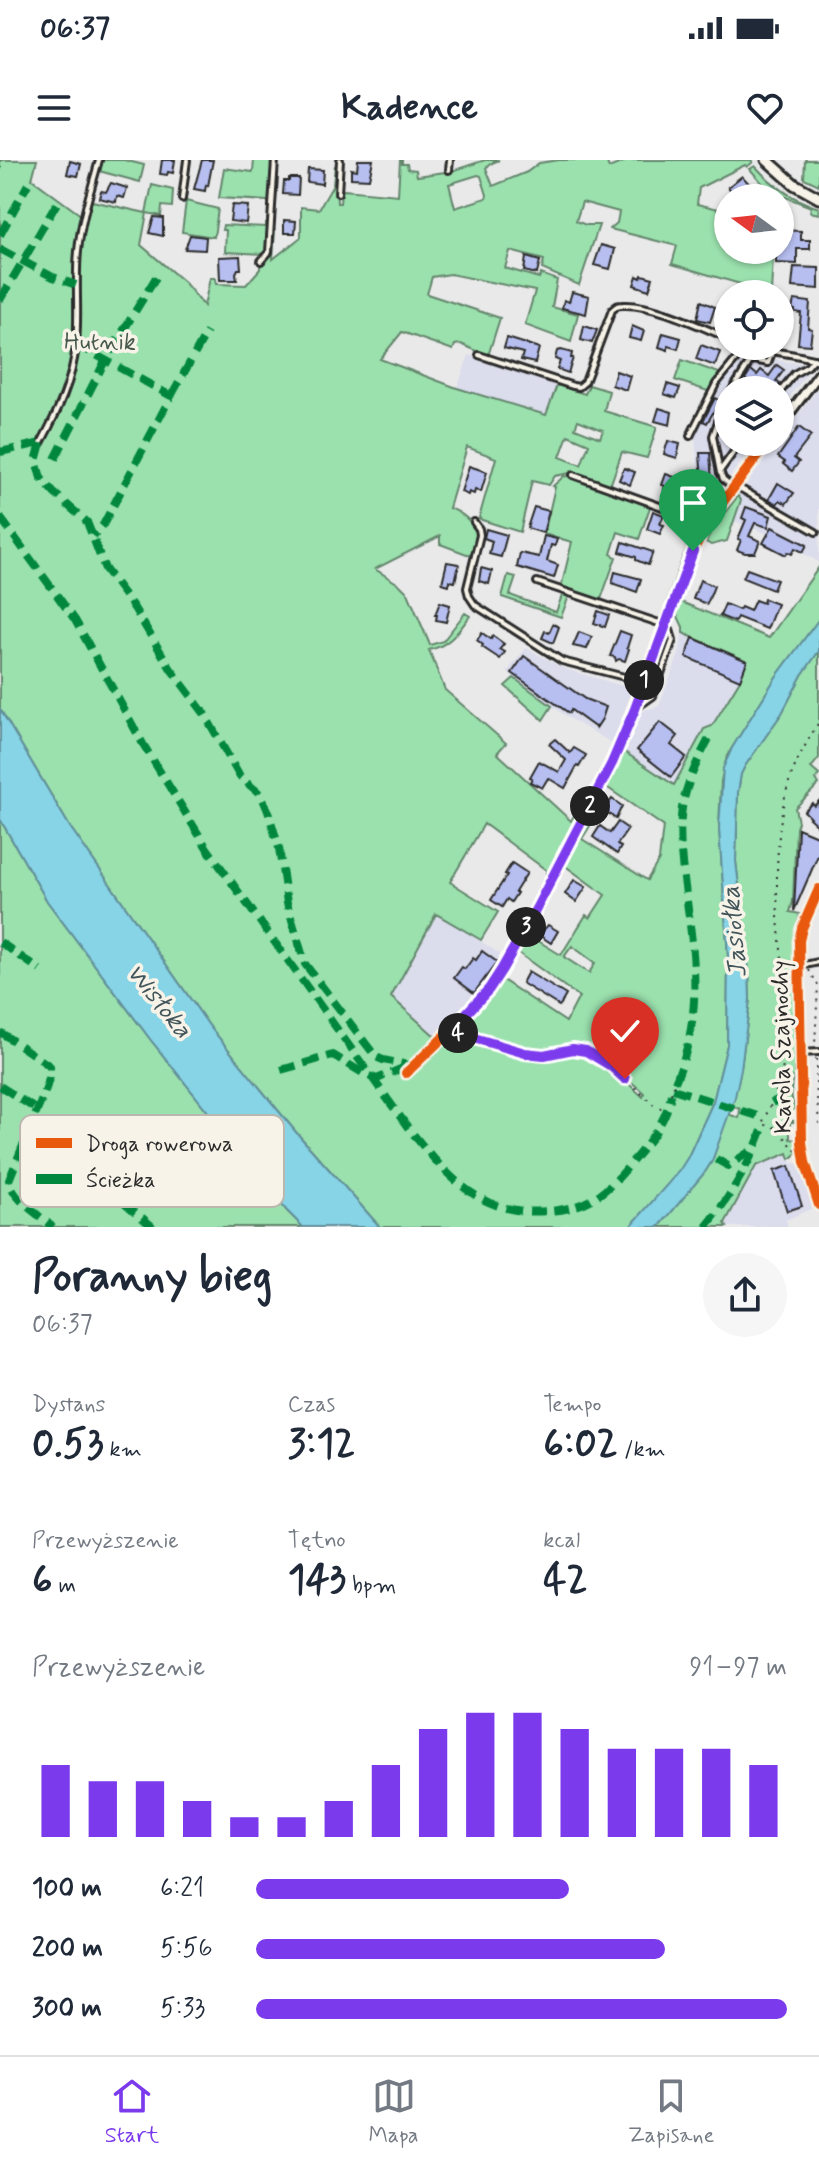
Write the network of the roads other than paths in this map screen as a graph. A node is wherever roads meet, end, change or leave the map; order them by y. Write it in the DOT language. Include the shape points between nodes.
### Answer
graph roads {
  1 [pos="99,160"];
  2 [pos="187,160"];
  3 [pos="275,160"];
  4 [pos="340,160"];
  5 [pos="450,160"];
  6 [pos="767,160"];
  7 [pos="449,170"];
  8 [pos="338,193"];
  9 [pos="819,198"];
  10 [pos="182,199"];
  11 [pos="261,261"];
  12 [pos="714,333"];
  13 [pos="479,355"];
  14 [pos="794,356"];
  15 [pos="737,360"];
  16 [pos="754,360"];
  17 [pos="817,360"];
  18 [pos="819,374"];
  19 [pos="741,376"];
  20 [pos="792,376"];
  21 [pos="794,407"];
  22 [pos="690,436"];
  23 [pos="41,443"];
  24 [pos="716,456"];
  25 [pos="732,456"];
  26 [pos="758,456"];
  27 [pos="720,473"];
  28 [pos="573,475"];
  29 [pos="735,487"];
  30 [pos="474,522"];
  31 [pos="707,523"];
  32 [pos="816,532"];
  33 [pos="537,582"];
  34 [pos="665,625"];
  35 [pos="644,682"];
  36 [pos="635,709"];
  37 [pos="819,889"];
  38 [pos="819,962"];
  39 [pos="803,966"];
  40 [pos="817,1052"];
  41 [pos="801,1053"];
  42 [pos="406,1073"];
  43 [pos="819,1205"];
  1 -- 23 [label="lane" via="78,251 71,372"];
  2 -- 10 [label="lane"];
  3 -- 11 [label="lane" via="269,252"];
  4 -- 8 [label="lane"];
  5 -- 7 [label="lane"];
  6 -- 9 [label="street"];
  12 -- 13 [label="lane" via="653,310 618,305 579,387"];
  14 -- 17 [label="lane"];
  15 -- 22 [label="lane" via="716,384"];
  16 -- 19 [label="lane"];
  17 -- 20 [label="lane"];
  18 -- 21 [label="street"];
  24 -- 27 [label="lane"];
  25 -- 27 [label="lane"];
  26 -- 29 [label="street"];
  27 -- 29 [label="lane"];
  28 -- 31 [label="lane"];
  29 -- 31 [label="street"];
  29 -- 32 [label="lane"];
  30 -- 35 [label="lane" via="480,535 467,588 475,605 562,661"];
  31 -- 34 [label="street"];
  33 -- 34 [label="lane"];
  34 -- 35 [label="street"];
  34 -- 36 [label="lane" via="673,640 653,696"];
  35 -- 36 [label="street"];
  36 -- 42 [label="street" via="534,913 489,989"];
  37 -- 39 [label="street, Karola Szajnochy" via="800,933"];
  38 -- 39 [label="lane"];
  39 -- 41 [label="street, Karola Szajnochy"];
  40 -- 41 [label="lane"];
  41 -- 43 [label="street, Karola Szajnochy" via="802,1142"];
}
